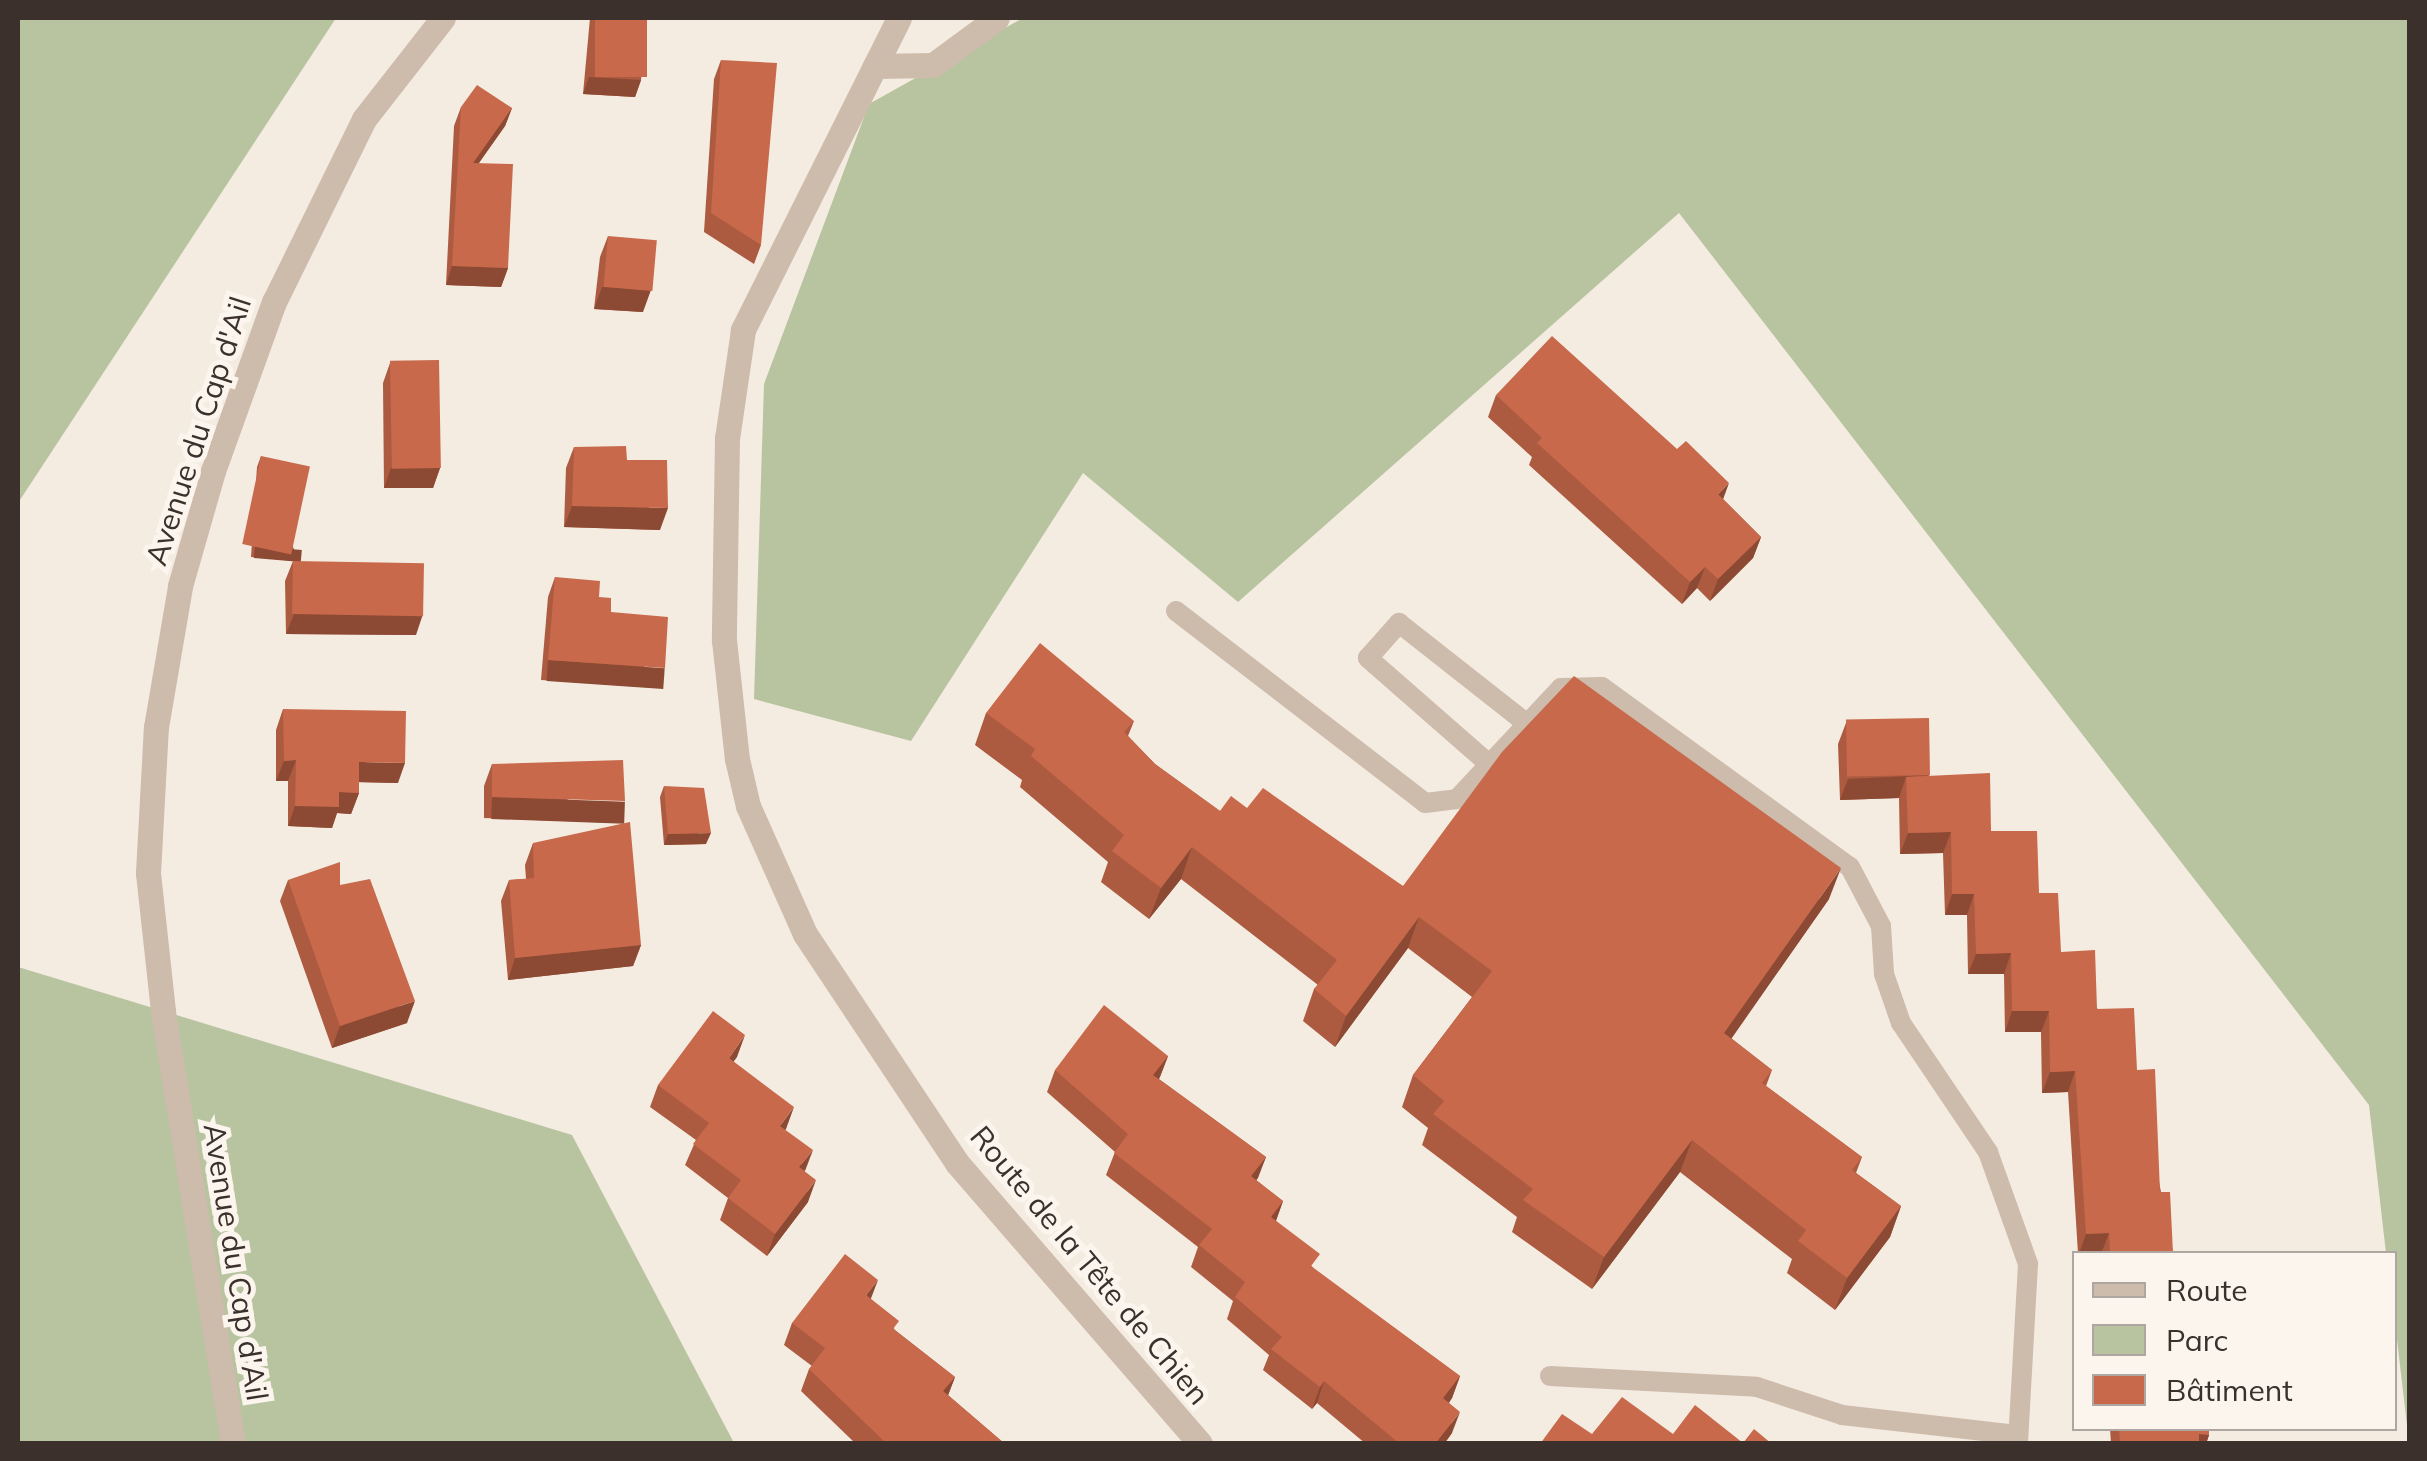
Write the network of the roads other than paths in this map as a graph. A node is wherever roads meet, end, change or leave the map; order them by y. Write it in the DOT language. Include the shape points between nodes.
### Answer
graph roads {
  1 [pos="443,18"];
  2 [pos="900,18"];
  3 [pos="997,18"];
  4 [pos="875,66"];
  5 [pos="1176,612"];
  6 [pos="1525,722"];
  7 [pos="1489,764"];
  8 [pos="1550,1376"];
  9 [pos="2017,1439"];
  10 [pos="233,1444"];
  11 [pos="1200,1444"];
  1 -- 10 [label="street, Avenue du Cap d'Ail" via="364,119 274,302 190,553 156,727 150,893"];
  2 -- 4 [label="street, Route de la Tête de Chien"];
  3 -- 4 [label="street" via="933,65"];
  4 -- 11 [label="street, Route de la Tête de Chien" via="743,330 726,438 724,640 748,806 805,934 946,1146 1048,1274"];
  5 -- 7 [label="lane" via="1424,803 1458,800"];
  6 -- 7 [label="lane"];
  6 -- 7 [label="lane" via="1398,622 1368,658"];
  6 -- 9 [label="lane" via="1561,688 1602,686 1850,868 1882,926 1884,974 1900,1023 1988,1152 2028,1264"];
  8 -- 9 [label="lane" via="1757,1388 1842,1414"];
}
